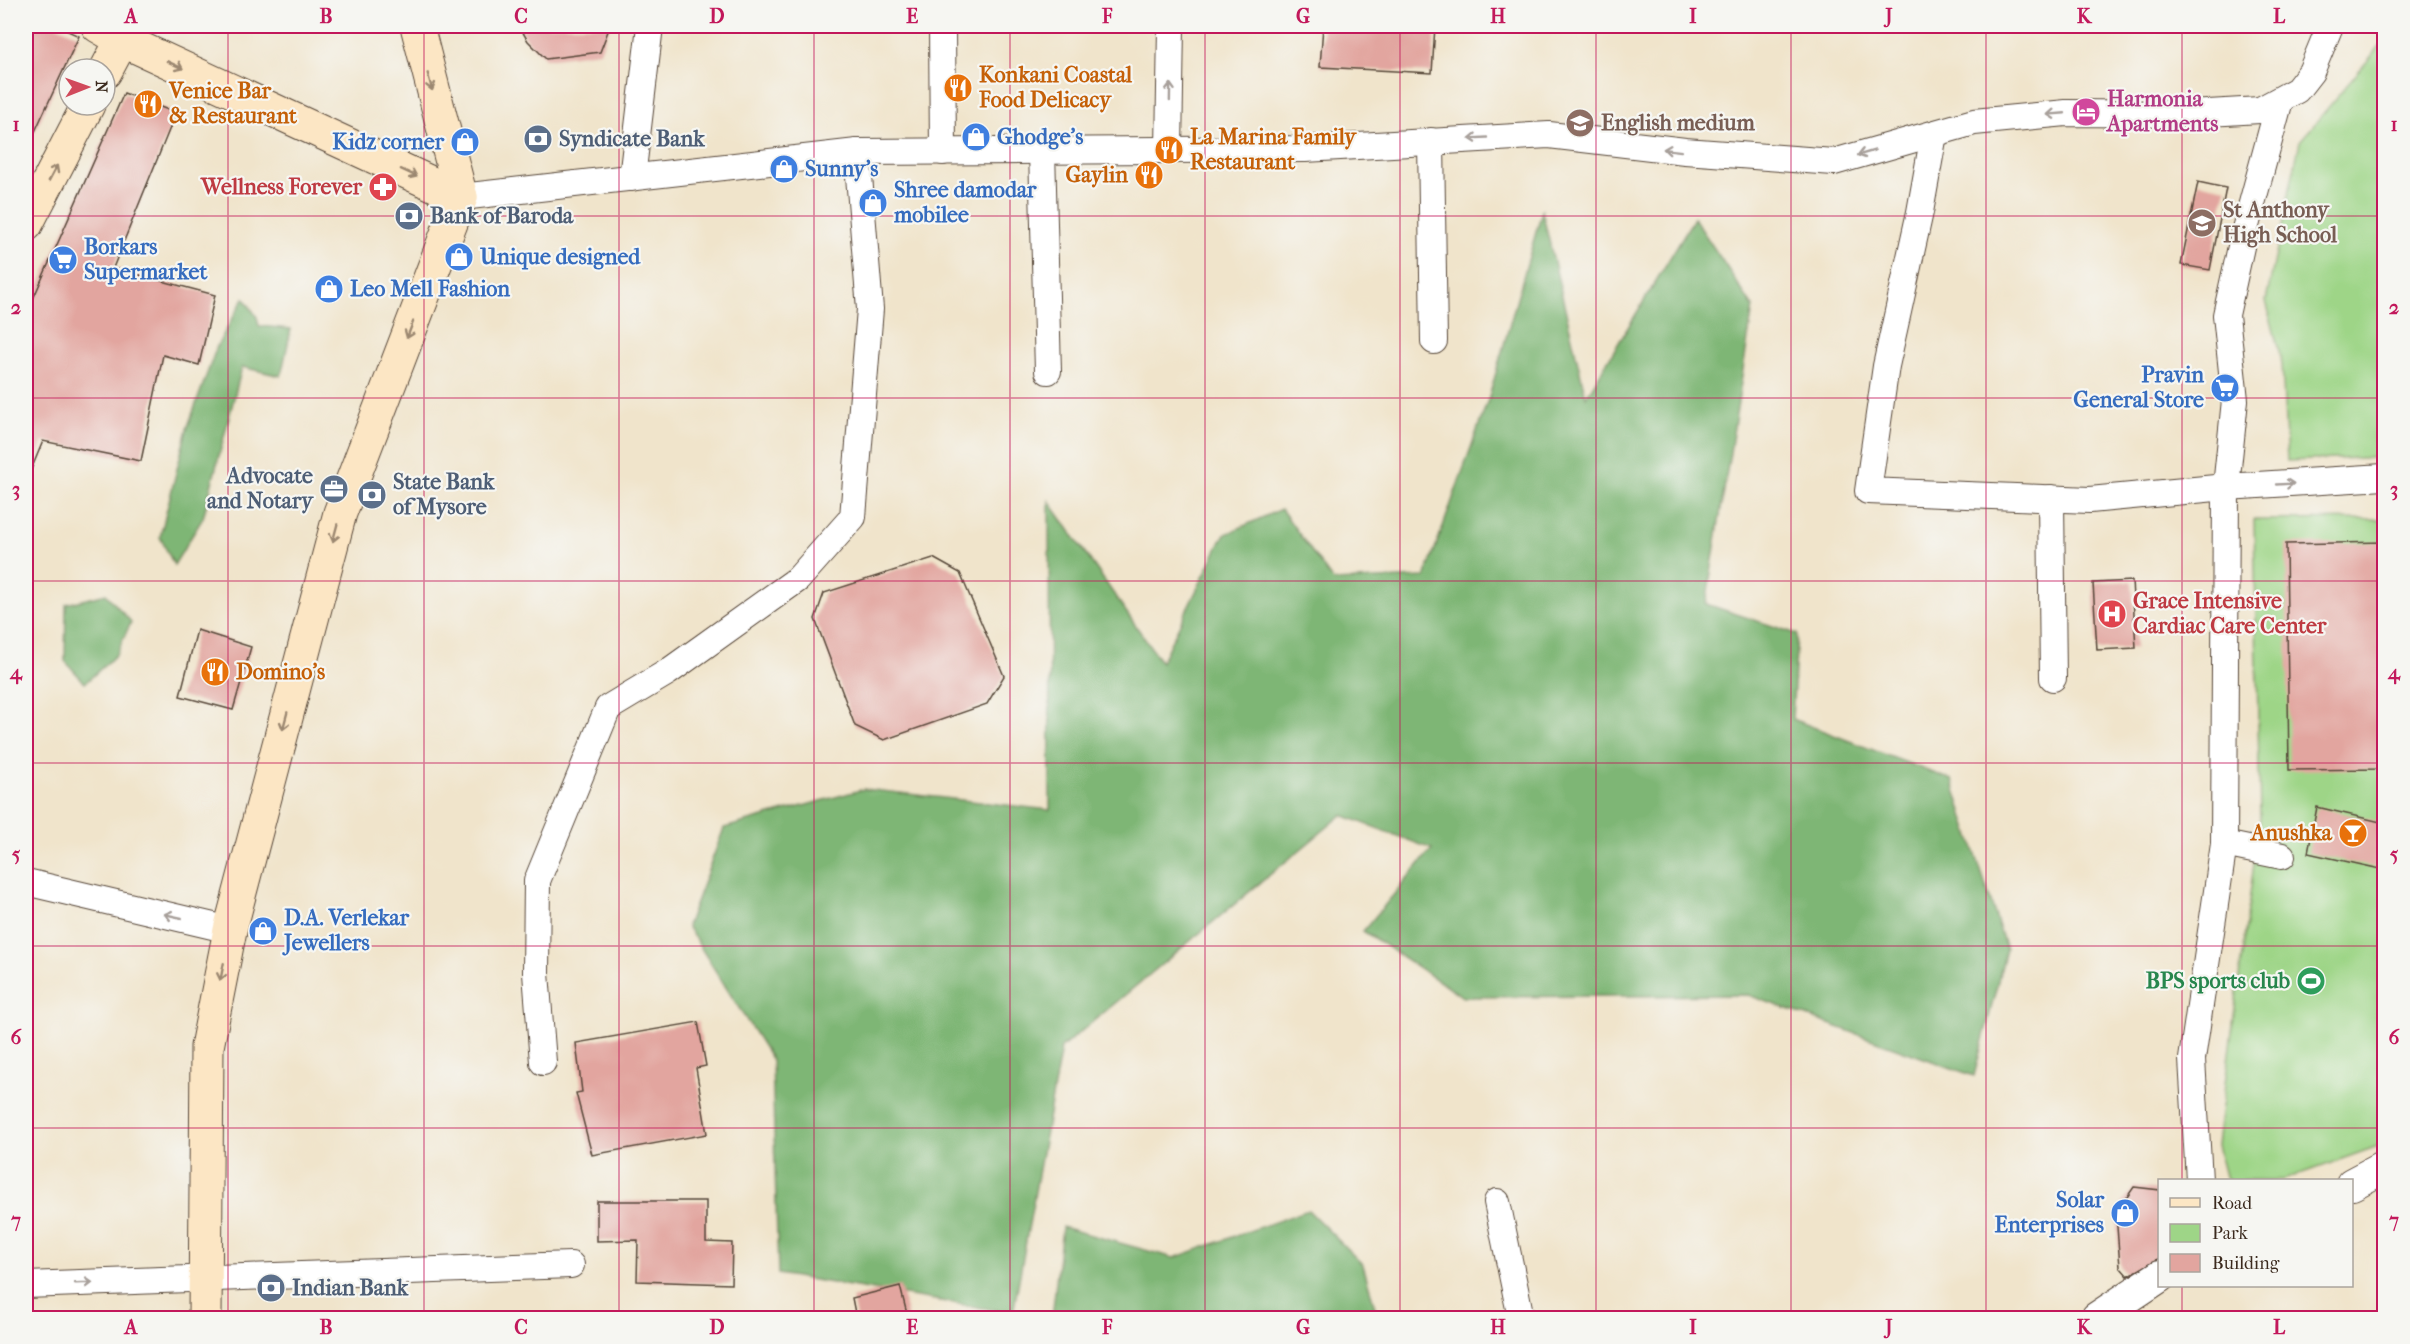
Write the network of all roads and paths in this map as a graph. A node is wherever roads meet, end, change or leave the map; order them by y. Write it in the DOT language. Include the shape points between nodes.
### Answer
graph roads {
  1 [pos="417,26"];
  2 [pos="650,26"];
  3 [pos="942,26"];
  4 [pos="1171,26"];
  5 [pos="2330,26"];
  6 [pos="110,33"];
  7 [pos="107,57"];
  8 [pos="2280,100"];
  9 [pos="82,117"];
  10 [pos="1934,134"];
  11 [pos="1431,141"];
  12 [pos="1169,150"];
  13 [pos="1042,151"];
  14 [pos="857,152"];
  15 [pos="943,152"];
  16 [pos="632,178"];
  17 [pos="461,197"];
  18 [pos="26,225"];
  19 [pos="1434,340"];
  20 [pos="1048,371"];
  21 [pos="2385,477"];
  22 [pos="2226,487"];
  23 [pos="2051,498"];
  24 [pos="2053,678"];
  25 [pos="2224,844"];
  26 [pos="2282,856"];
  27 [pos="26,882"];
  28 [pos="230,930"];
  29 [pos="543,1062"];
  30 [pos="2385,1167"];
  31 [pos="2199,1179"];
  32 [pos="2353,1183"];
  33 [pos="1497,1202"];
  34 [pos="571,1265"];
  35 [pos="2158,1277"];
  36 [pos="205,1280"];
  37 [pos="26,1285"];
  38 [pos="205,1318"];
  39 [pos="1521,1318"];
  40 [pos="2097,1318"];
  1 -- 17 [label="main road, one-way"];
  2 -- 16 [label="street"];
  3 -- 15 [label="street"];
  12 -- 4 [label="street, one-way"];
  5 -- 8 [label="street" via="2311,72 2297,90"];
  6 -- 7 [label="main road"];
  6 -- 17 [label="main road, one-way"];
  8 -- 10 [label="street, one-way" via="2260,111 2066,113 1974,122"];
  8 -- 22 [label="street" via="2226,315 2235,400"];
  18 -- 9 [label="main road, one-way"];
  10 -- 11 [label="street, one-way" via="1834,162 1685,151 1549,135"];
  10 -- 23 [label="street" via="1886,366 1868,492"];
  11 -- 12 [label="street" via="1305,149"];
  11 -- 19 [label="street"];
  12 -- 13 [label="street"];
  13 -- 15 [label="street"];
  13 -- 20 [label="street"];
  14 -- 15 [label="street"];
  14 -- 16 [label="street"];
  14 -- 29 [label="street" via="870,309 853,516 798,579 668,672 608,708 537,881 536,973"];
  16 -- 17 [label="street"];
  17 -- 28 [label="main road, one-way" via="340,513"];
  22 -- 21 [label="street, one-way"];
  22 -- 23 [label="street" via="2090,500"];
  22 -- 25 [label="street"];
  23 -- 24 [label="street"];
  25 -- 26 [label="street"];
  25 -- 31 [label="street" via="2192,1059"];
  28 -- 27 [label="street, one-way"];
  28 -- 36 [label="main road, one-way" via="207,1047"];
  30 -- 32 [label="street"];
  33 -- 39 [label="street"];
  34 -- 36 [label="street"];
  35 -- 40 [label="street"];
  37 -- 36 [label="street, one-way"];
  36 -- 38 [label="main road"];
}
